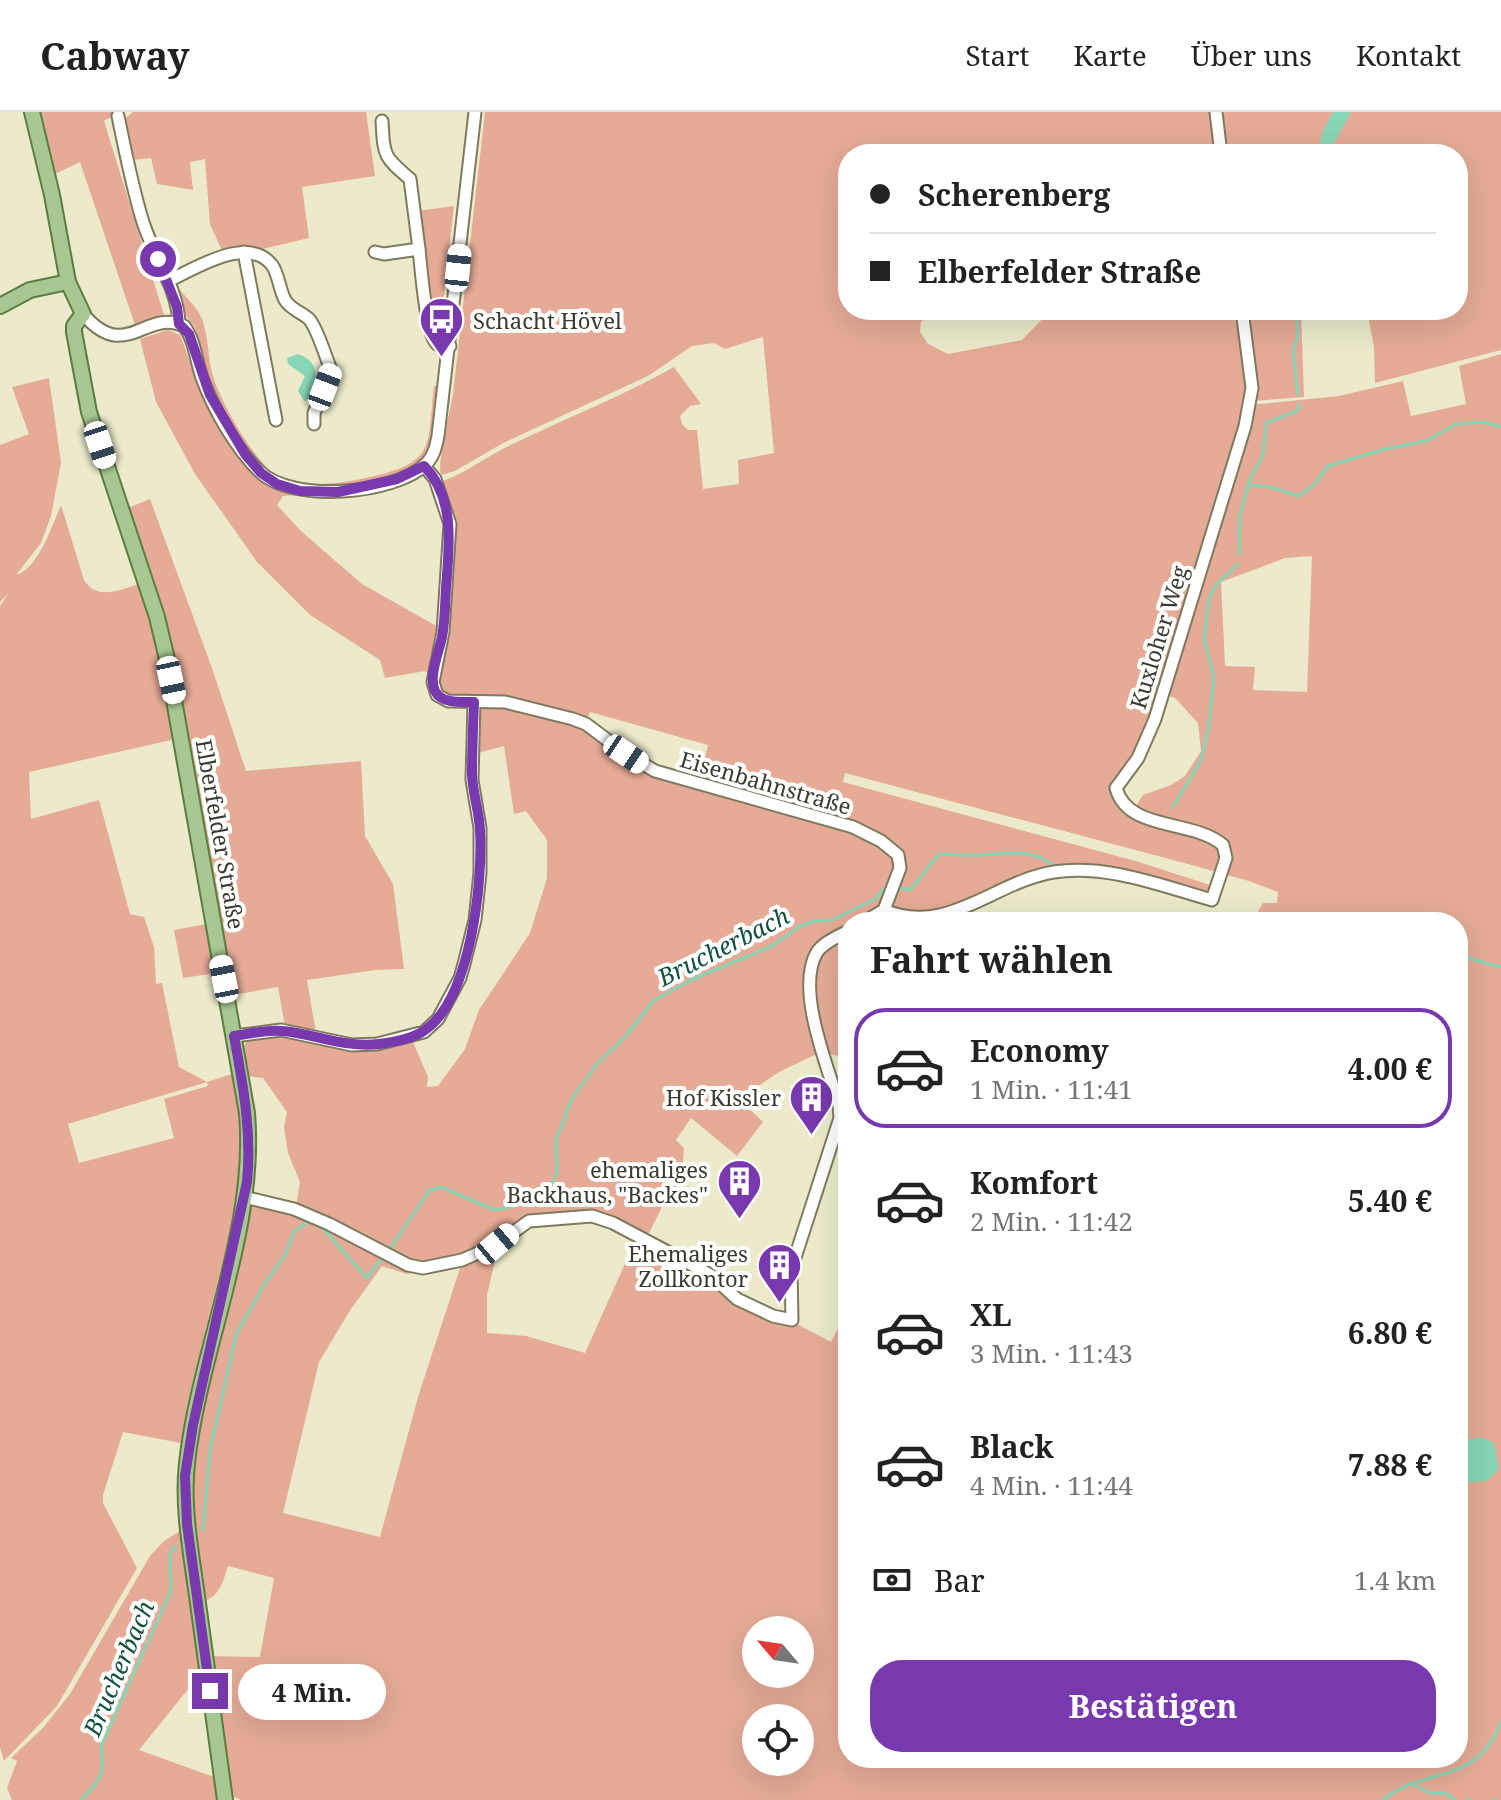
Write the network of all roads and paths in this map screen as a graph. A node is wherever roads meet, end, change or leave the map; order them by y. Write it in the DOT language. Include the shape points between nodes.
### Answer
graph roads {
  1 [pos="32,112"];
  2 [pos="475,112"];
  3 [pos="1216,112"];
  4 [pos="118,116"];
  5 [pos="382,121"];
  6 [pos="1220,144"];
  7 [pos="419,249"];
  8 [pos="244,252"];
  9 [pos="375,252"];
  10 [pos="168,281"];
  11 [pos="68,282"];
  12 [pos="0,306"];
  13 [pos="83,314"];
  14 [pos="1243,320"];
  15 [pos="179,324"];
  16 [pos="450,346"];
  17 [pos="276,420"];
  18 [pos="314,424"];
  19 [pos="420,469"];
  20 [pos="474,702"];
  21 [pos="884,910"];
  22 [pos="881,912"];
  23 [pos="891,912"];
  24 [pos="952,912"];
  25 [pos="838,937"];
  26 [pos="234,1036"];
  27 [pos="838,1101"];
  28 [pos="838,1124"];
  29 [pos="244,1197"];
  30 [pos="225,1800"];
  1 -- 11 [label="main road"];
  2 -- 16 [label="street"];
  3 -- 6 [label="street"];
  4 -- 10 [label="street" via="142,220"];
  5 -- 7 [label="street" via="384,153 410,179"];
  7 -- 9 [label="street"];
  7 -- 16 [label="street" via="426,322 434,341"];
  8 -- 10 [label="street"];
  8 -- 17 [label="street"];
  8 -- 18 [label="street" via="254,252 271,264 286,301 309,319 332,372"];
  10 -- 15 [label="street"];
  11 -- 12 [label="main road" via="30,290"];
  11 -- 13 [label="main road"];
  13 -- 15 [label="street" via="116,336 165,322"];
  13 -- 26 [label="main road, Elberfelder Straße" via="74,332 87,402 166,655"];
  14 -- 24 [label="street, Kuxloher Weg" via="1252,388 1248,415 1155,719 1138,758 1116,788 1133,811 1207,834 1223,845 1226,858 1212,900 1098,871 1072,871 1047,874"];
  15 -- 19 [label="street" via="189,334 216,408 245,454 269,479 300,491 338,492 378,485"];
  16 -- 19 [label="street" via="438,436 431,458"];
  19 -- 20 [label="street" via="435,479 450,524 443,632 433,682 442,698"];
  20 -- 21 [label="street, Eisenbahnstraße" via="505,702 573,719 655,771 871,835 898,855 900,868"];
  20 -- 26 [label="street" via="472,780 480,828 475,920 460,978 438,1019 424,1032 377,1044 352,1045 281,1030"];
  21 -- 22 [label="street"];
  21 -- 23 [label="street, Kuxloher Weg"];
  25 -- 27 [label="street" via="823,945 809,984"];
  26 -- 29 [label="main road, Elberfelder Straße" via="248,1127"];
  28 -- 29 [label="street" via="791,1270 792,1320 737,1299 712,1276 592,1216 529,1221 478,1253 423,1268 294,1209"];
  29 -- 30 [label="main road, Elberfelder Straße" via="185,1476"];
}
